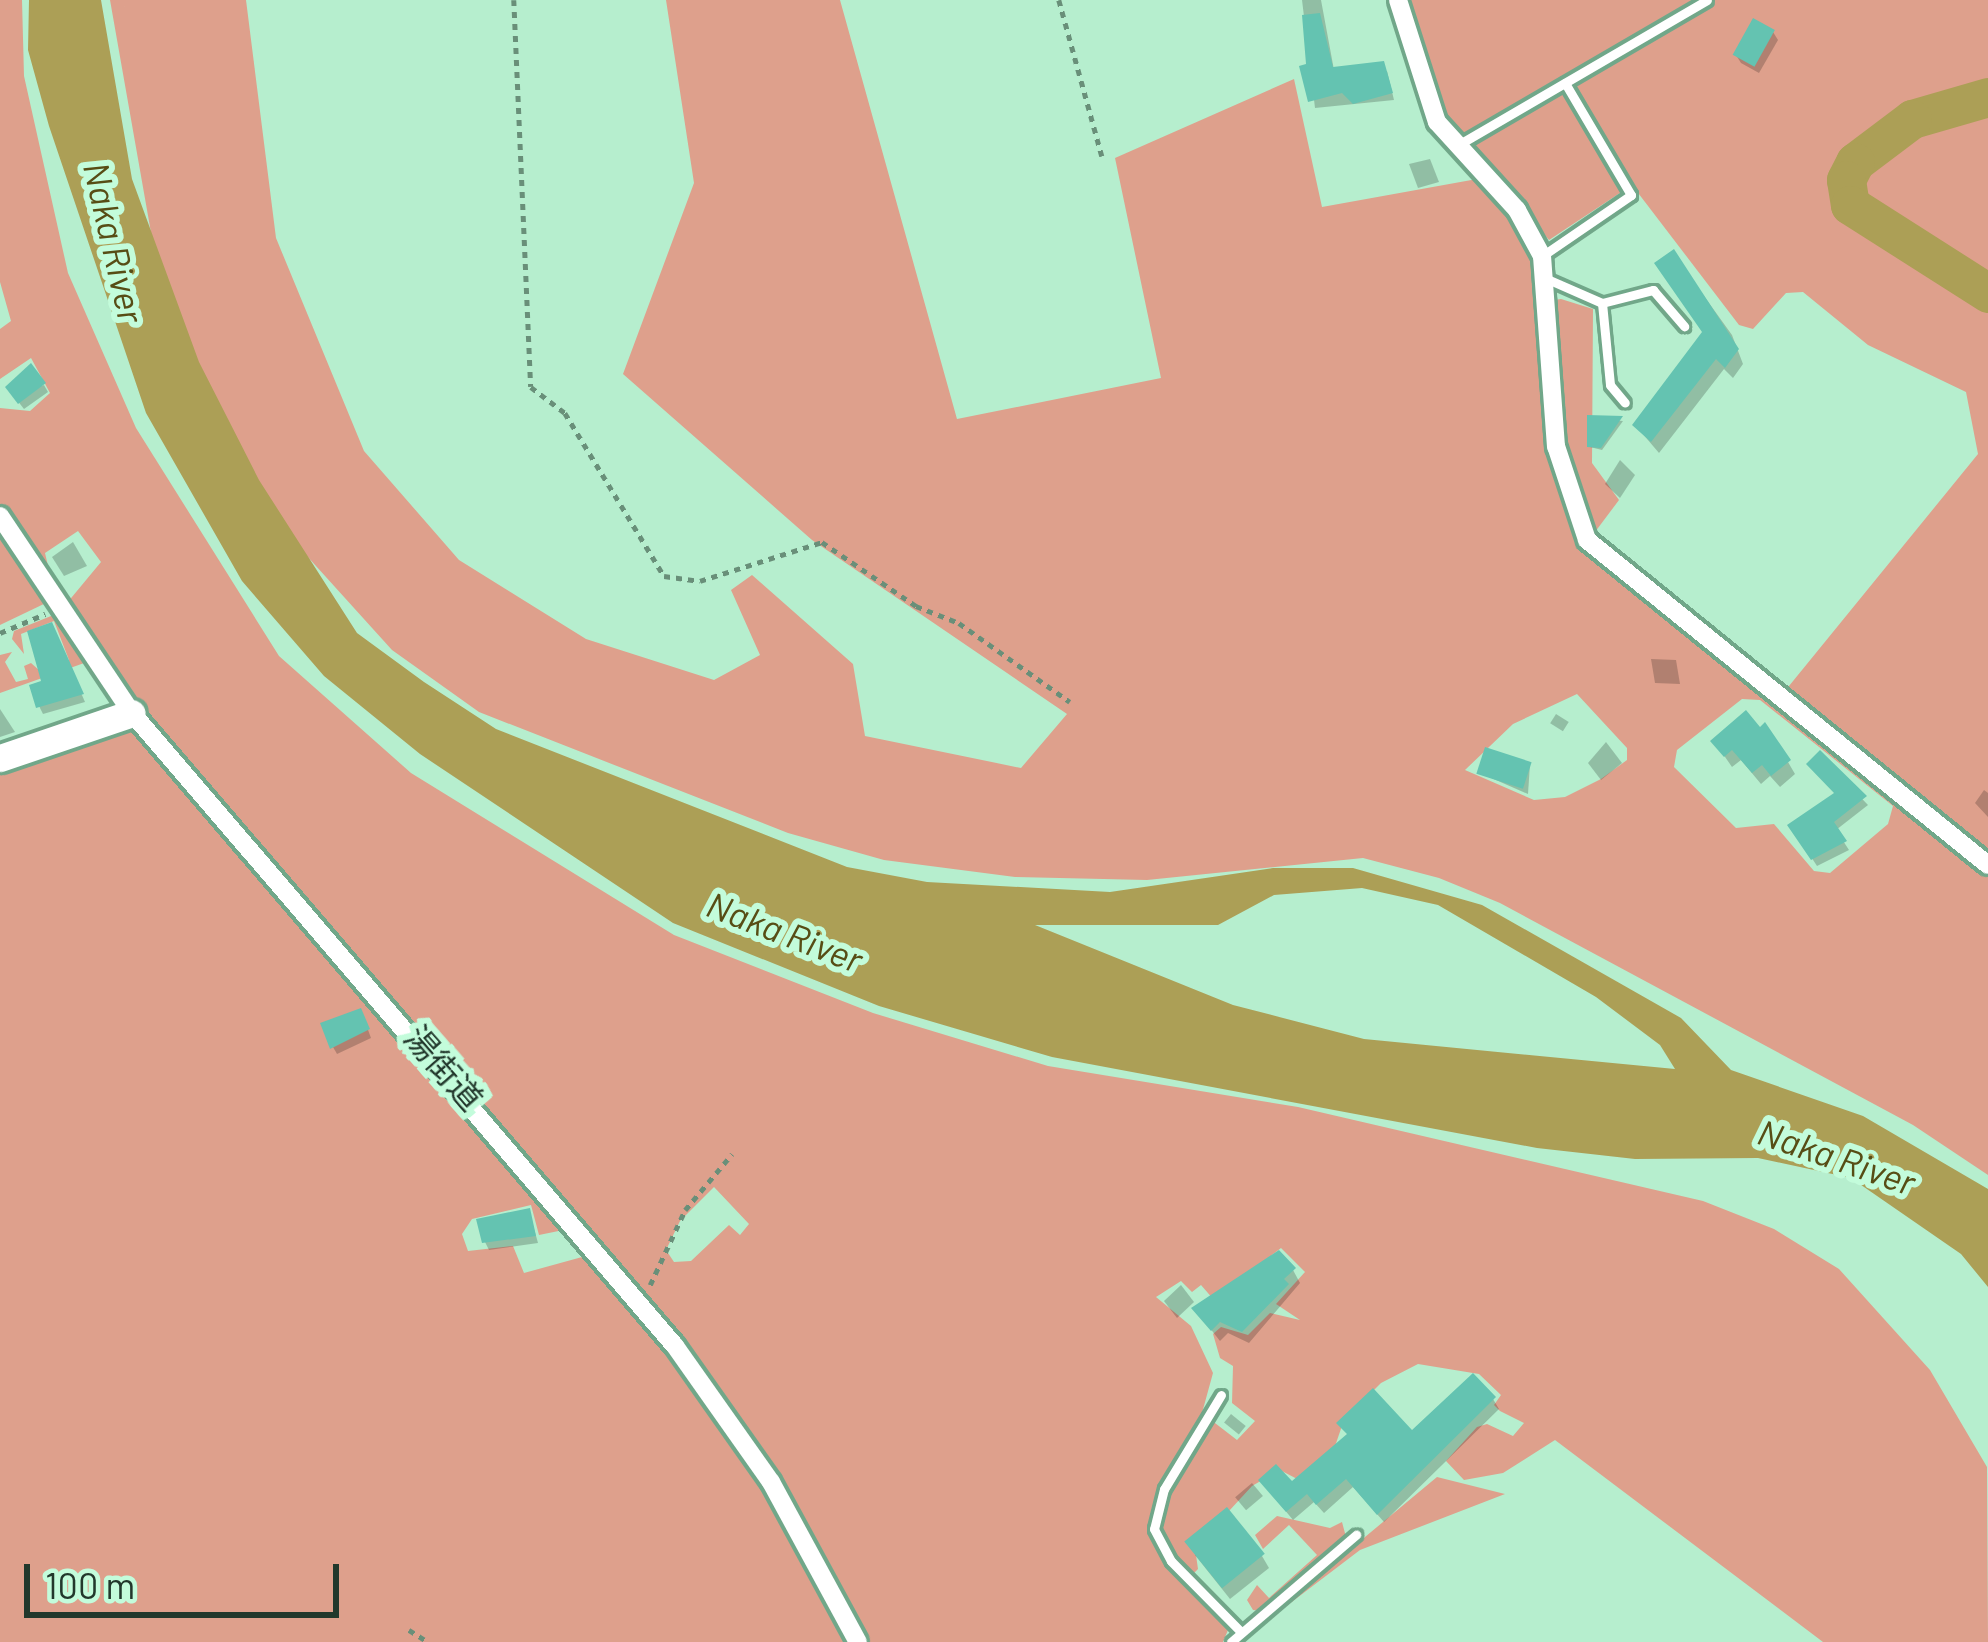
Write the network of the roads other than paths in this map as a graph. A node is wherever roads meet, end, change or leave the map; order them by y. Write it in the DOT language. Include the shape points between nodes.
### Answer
graph roads {
  1 [pos="1398,0"];
  2 [pos="1707,0"];
  3 [pos="1564,83"];
  4 [pos="1457,146"];
  5 [pos="1542,256"];
  6 [pos="1545,278"];
  7 [pos="1602,303"];
  8 [pos="1684,326"];
  9 [pos="1625,404"];
  10 [pos="3,526"];
  11 [pos="132,713"];
  12 [pos="0,758"];
  13 [pos="1988,865"];
  14 [pos="1221,1395"];
  15 [pos="1356,1534"];
  16 [pos="1241,1632"];
  17 [pos="858,1642"];
  18 [pos="1231,1642"];
  1 -- 4 [label="street" via="1423,97"];
  2 -- 3 [label="lane"];
  3 -- 4 [label="lane"];
  3 -- 5 [label="lane" via="1631,195"];
  4 -- 5 [label="street" via="1517,210"];
  5 -- 6 [label="street"];
  6 -- 7 [label="lane"];
  6 -- 13 [label="street" via="1556,446 1588,540"];
  7 -- 8 [label="lane" via="1653,290"];
  7 -- 9 [label="lane" via="1610,385"];
  10 -- 11 [label="street, 湯街道"];
  11 -- 12 [label="street"];
  11 -- 17 [label="street, 湯街道" via="636,1297 764,1471"];
  14 -- 16 [label="lane" via="1164,1489 1154,1529 1172,1561"];
  15 -- 16 [label="lane"];
  16 -- 18 [label="lane"];
}
